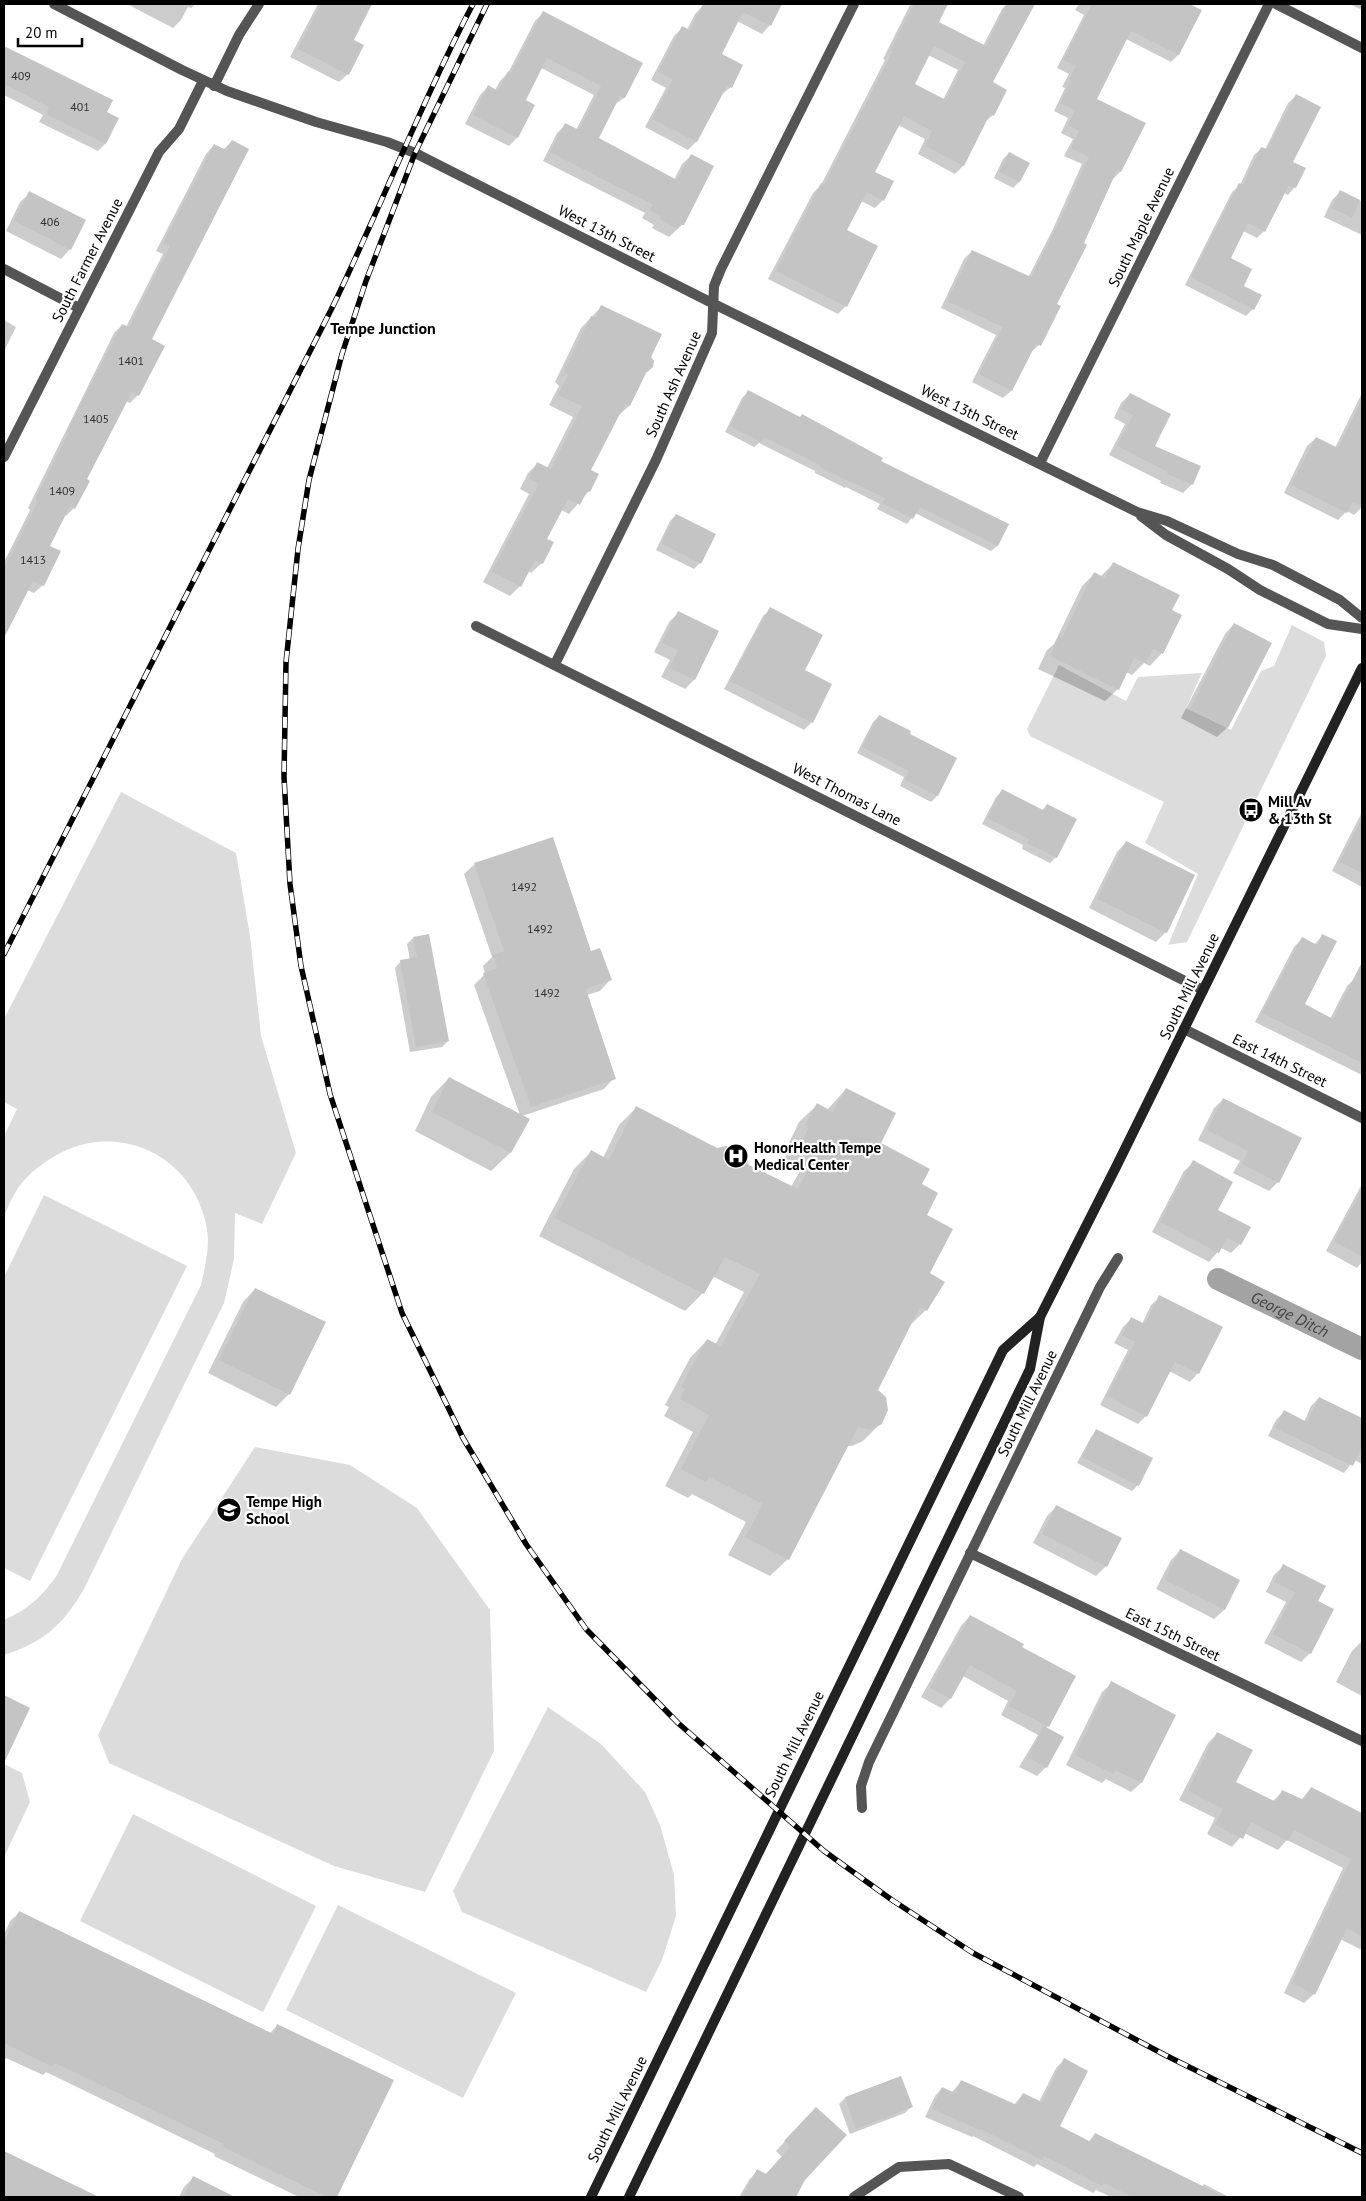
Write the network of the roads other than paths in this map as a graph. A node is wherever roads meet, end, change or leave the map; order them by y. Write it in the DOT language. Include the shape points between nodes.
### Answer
graph roads {
  1 [pos="54,4"];
  2 [pos="259,4"];
  3 [pos="854,4"];
  4 [pos="1269,4"];
  5 [pos="1276,4"];
  6 [pos="1362,48"];
  7 [pos="203,81"];
  8 [pos="214,86"];
  9 [pos="4,269"];
  10 [pos="712,303"];
  11 [pos="79,308"];
  12 [pos="4,457"];
  13 [pos="1040,463"];
  14 [pos="1137,512"];
  15 [pos="1362,618"];
  16 [pos="476,626"];
  17 [pos="1362,629"];
  18 [pos="554,664"];
  19 [pos="1362,668"];
  20 [pos="1203,990"];
  21 [pos="1184,1029"];
  22 [pos="1362,1118"];
  23 [pos="1118,1258"];
  24 [pos="1040,1317"];
  25 [pos="970,1553"];
  26 [pos="1362,1742"];
  27 [pos="862,1808"];
  28 [pos="591,2197"];
  29 [pos="629,2197"];
  30 [pos="854,2197"];
  31 [pos="1019,2197"];
  1 -- 7 [label="street, West 13th Street"];
  2 -- 8 [label="street"];
  3 -- 10 [label="street, South Ash Avenue" via="721,268"];
  4 -- 13 [label="street, South Maple Avenue"];
  5 -- 6 [label="street"];
  7 -- 8 [label="street, West 13th Street"];
  7 -- 11 [label="street, South Farmer Avenue" via="179,128 159,152"];
  8 -- 10 [label="street, West 13th Street" via="316,122 404,148"];
  9 -- 11 [label="street"];
  10 -- 13 [label="street, West 13th Street"];
  10 -- 18 [label="street, South Ash Avenue" via="712,333 687,391"];
  11 -- 12 [label="street, South Farmer Avenue"];
  13 -- 14 [label="street, West 13th Street"];
  14 -- 15 [label="street, West 13th Street" via="1167,521 1238,554 1273,565 1340,600"];
  14 -- 17 [label="street, West 13th Street" via="1166,535 1260,590 1328,624"];
  16 -- 18 [label="street, West Thomas Lane"];
  18 -- 20 [label="street, West Thomas Lane"];
  19 -- 20 [label="main road, South Mill Avenue"];
  20 -- 21 [label="main road, South Mill Avenue"];
  21 -- 22 [label="street, East 14th Street"];
  21 -- 24 [label="main road, South Mill Avenue"];
  23 -- 25 [label="street, South Mill Avenue" via="1100,1287"];
  24 -- 28 [label="main road, South Mill Avenue" via="1003,1350"];
  24 -- 29 [label="main road, South Mill Avenue" via="1030,1369"];
  25 -- 26 [label="street, East 15th Street"];
  25 -- 27 [label="street, South Mill Avenue" via="869,1762 861,1786"];
  30 -- 31 [label="street" via="899,2167 949,2164"];
}
